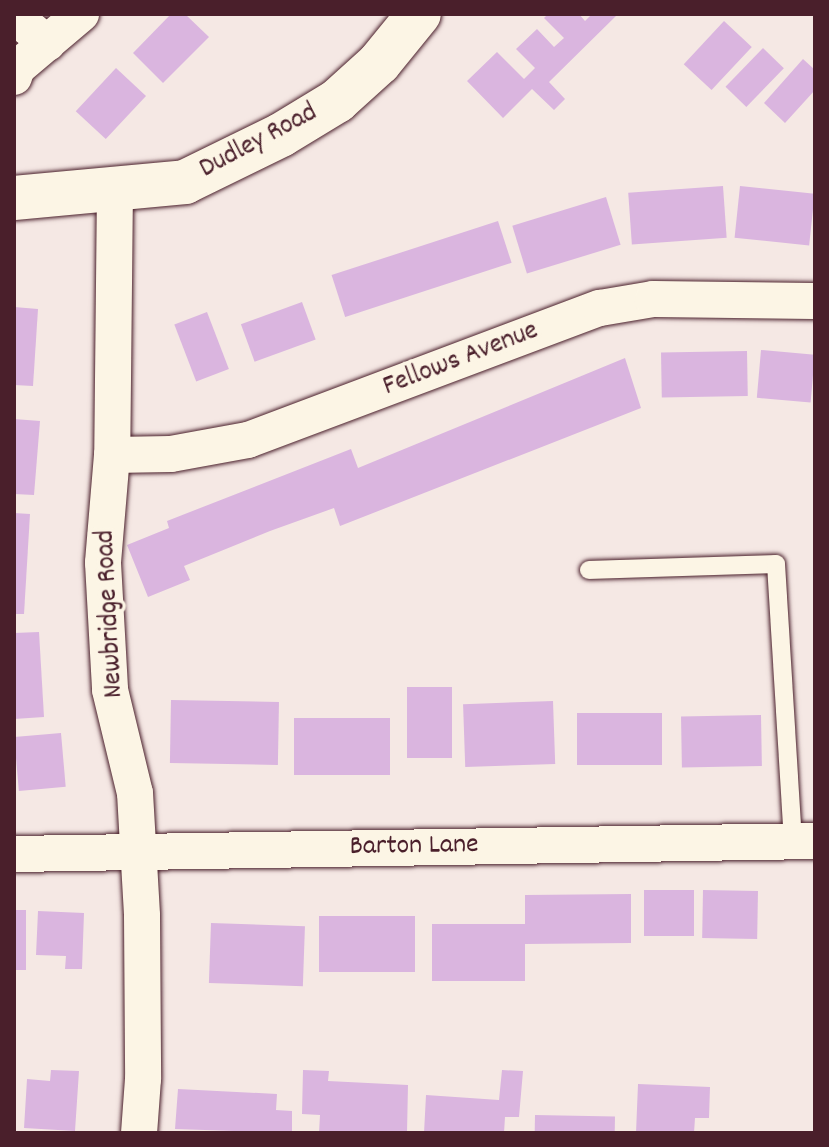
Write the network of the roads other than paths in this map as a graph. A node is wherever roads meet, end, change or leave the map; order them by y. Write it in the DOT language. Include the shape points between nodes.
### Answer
graph roads {
  1 [pos="81,14"];
  2 [pos="419,14"];
  3 [pos="14,16"];
  4 [pos="47,43"];
  5 [pos="14,77"];
  6 [pos="115,188"];
  7 [pos="14,198"];
  8 [pos="815,301"];
  9 [pos="112,455"];
  10 [pos="589,570"];
  11 [pos="804,841"];
  12 [pos="139,852"];
  13 [pos="14,854"];
  14 [pos="139,1133"];
  1 -- 4 [label="street"];
  2 -- 6 [label="main road, Dudley Road" via="379,63 337,101 281,135 185,182"];
  3 -- 4 [label="street"];
  4 -- 5 [label="street" via="17,68"];
  6 -- 7 [label="main road, Dudley Road"];
  6 -- 9 [label="street, Newbridge Road"];
  8 -- 9 [label="street, Fellows Avenue" via="653,299 600,308 248,440 171,454"];
  9 -- 12 [label="street, Newbridge Road" via="103,563 110,690 135,793"];
  10 -- 11 [label="lane" via="776,564"];
  11 -- 12 [label="street, Barton Lane"];
  12 -- 13 [label="street, Barton Lane"];
  12 -- 14 [label="street, Newbridge Road"];
}
